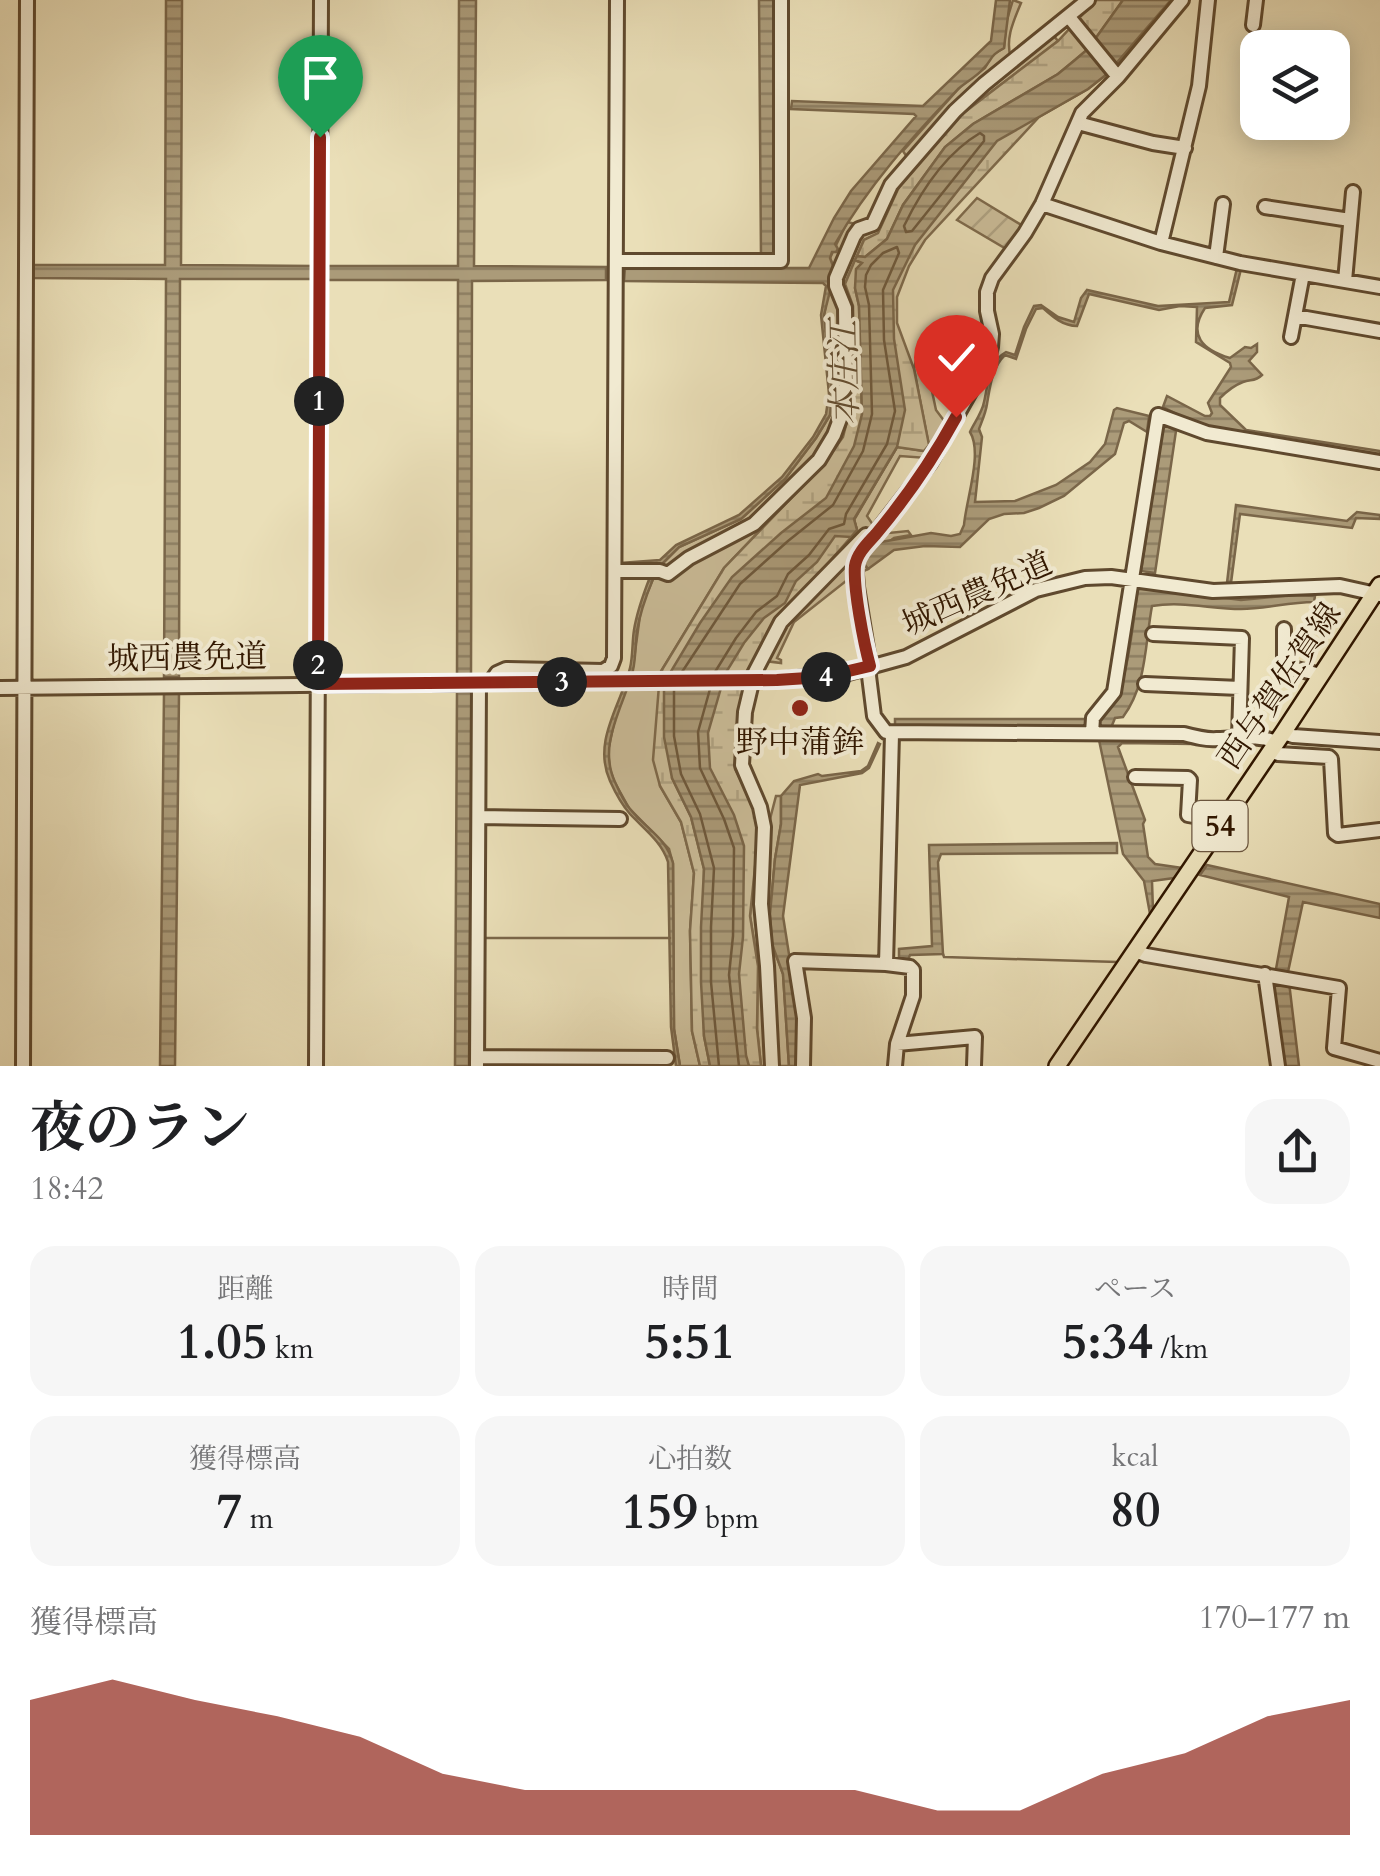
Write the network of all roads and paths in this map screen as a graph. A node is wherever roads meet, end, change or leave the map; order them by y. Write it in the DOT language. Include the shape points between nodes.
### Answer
graph roads {
  1 [pos="27,0"];
  2 [pos="320,0"];
  3 [pos="617,0"];
  4 [pos="781,0"];
  5 [pos="1088,0"];
  6 [pos="1182,0"];
  7 [pos="1208,0"];
  8 [pos="1256,0"];
  9 [pos="1070,18"];
  10 [pos="1254,25"];
  11 [pos="1118,76"];
  12 [pos="1078,123"];
  13 [pos="1185,148"];
  14 [pos="1353,192"];
  15 [pos="1042,204"];
  16 [pos="1223,204"];
  17 [pos="1265,207"];
  18 [pos="1350,220"];
  19 [pos="1161,242"];
  20 [pos="1216,257"];
  21 [pos="616,262"];
  22 [pos="1304,274"];
  23 [pos="1345,281"];
  24 [pos="1380,287"];
  25 [pos="1295,316"];
  26 [pos="1380,331"];
  27 [pos="1291,337"];
  28 [pos="1380,462"];
  29 [pos="900,502"];
  30 [pos="614,571"];
  31 [pos="1133,579"];
  32 [pos="1378,591"];
  33 [pos="1284,629"];
  34 [pos="1153,634"];
  35 [pos="870,666"];
  36 [pos="1321,675"];
  37 [pos="485,683"];
  38 [pos="318,684"];
  39 [pos="1145,684"];
  40 [pos="0,688"];
  41 [pos="24,688"];
  42 [pos="1240,688"];
  43 [pos="1092,733"];
  44 [pos="892,734"];
  45 [pos="1239,737"];
  46 [pos="1277,742"];
  47 [pos="1380,742"];
  48 [pos="1136,777"];
  49 [pos="478,817"];
  50 [pos="620,818"];
  51 [pos="1223,820"];
  52 [pos="1380,830"];
  53 [pos="1135,950"];
  54 [pos="886,964"];
  55 [pos="1265,974"];
  56 [pos="897,1044"];
  57 [pos="667,1058"];
  58 [pos="1380,1061"];
  59 [pos="478,1062"];
  60 [pos="23,1066"];
  61 [pos="316,1066"];
  62 [pos="772,1066"];
  63 [pos="803,1066"];
  64 [pos="895,1066"];
  65 [pos="974,1066"];
  66 [pos="1057,1066"];
  67 [pos="1278,1066"];
  1 -- 41 [label="street"];
  2 -- 38 [label="street"];
  3 -- 21 [label="street"];
  4 -- 21 [label="street" via="781,261"];
  5 -- 9 [label="street"];
  6 -- 11 [label="street"];
  7 -- 13 [label="street"];
  8 -- 10 [label="street"];
  9 -- 11 [label="street"];
  9 -- 30 [label="street" via="956,110 891,185 874,224 854,236 836,278 845,308 845,400 819,460 754,524 668,574"];
  11 -- 12 [label="street"];
  12 -- 13 [label="street"];
  12 -- 15 [label="street"];
  13 -- 19 [label="street"];
  14 -- 18 [label="street"];
  15 -- 19 [label="street"];
  15 -- 29 [label="street" via="987,292 987,362 930,464"];
  16 -- 20 [label="street"];
  17 -- 18 [label="street"];
  18 -- 23 [label="street"];
  19 -- 20 [label="street"];
  20 -- 22 [label="street"];
  21 -- 30 [label="street"];
  22 -- 23 [label="street"];
  22 -- 25 [label="street"];
  23 -- 24 [label="street"];
  25 -- 26 [label="street"];
  25 -- 27 [label="street"];
  28 -- 31 [label="street" via="1207,433 1158,415"];
  29 -- 35 [label="street" via="855,563"];
  29 -- 62 [label="street" via="781,622 754,674 742,765 764,827 761,904"];
  30 -- 37 [label="street" via="612,666 506,669"];
  31 -- 32 [label="street, 城西農免道" via="1214,591"];
  31 -- 35 [label="street, 城西農免道" via="1085,578 1036,590 906,657"];
  31 -- 43 [label="street" via="1114,692 1093,718"];
  32 -- 36 [label="main road, 西与賀佐賀線 / 54"];
  33 -- 36 [label="street" via="1284,666"];
  34 -- 42 [label="street" via="1242,638"];
  35 -- 37 [label="street, 城西農免道, bridge" via="777,680"];
  35 -- 44 [label="street" via="874,716"];
  36 -- 46 [label="main road, 西与賀佐賀線 / 54"];
  37 -- 38 [label="street, 城西農免道"];
  37 -- 49 [label="street"];
  38 -- 41 [label="street, 城西農免道"];
  38 -- 61 [label="street"];
  39 -- 42 [label="street"];
  40 -- 41 [label="street, 城西農免道"];
  41 -- 60 [label="street"];
  42 -- 45 [label="street"];
  43 -- 44 [label="street"];
  43 -- 45 [label="street"];
  44 -- 54 [label="street"];
  45 -- 46 [label="street"];
  46 -- 47 [label="street" via="1293,736"];
  46 -- 51 [label="main road, 西与賀佐賀線 / 54"];
  46 -- 52 [label="street" via="1278,754 1331,759 1338,835"];
  48 -- 51 [label="street" via="1188,778 1188,815"];
  49 -- 50 [label="street"];
  49 -- 59 [label="street"];
  51 -- 53 [label="main road, 西与賀佐賀線 / 54"];
  53 -- 55 [label="street"];
  53 -- 66 [label="main road, 西与賀佐賀線 / 54"];
  54 -- 56 [label="street" via="914,970"];
  54 -- 63 [label="street" via="795,961"];
  55 -- 58 [label="street" via="1339,988 1334,1048"];
  55 -- 67 [label="street"];
  56 -- 64 [label="street"];
  56 -- 65 [label="street" via="975,1038"];
  57 -- 59 [label="street"];
}
